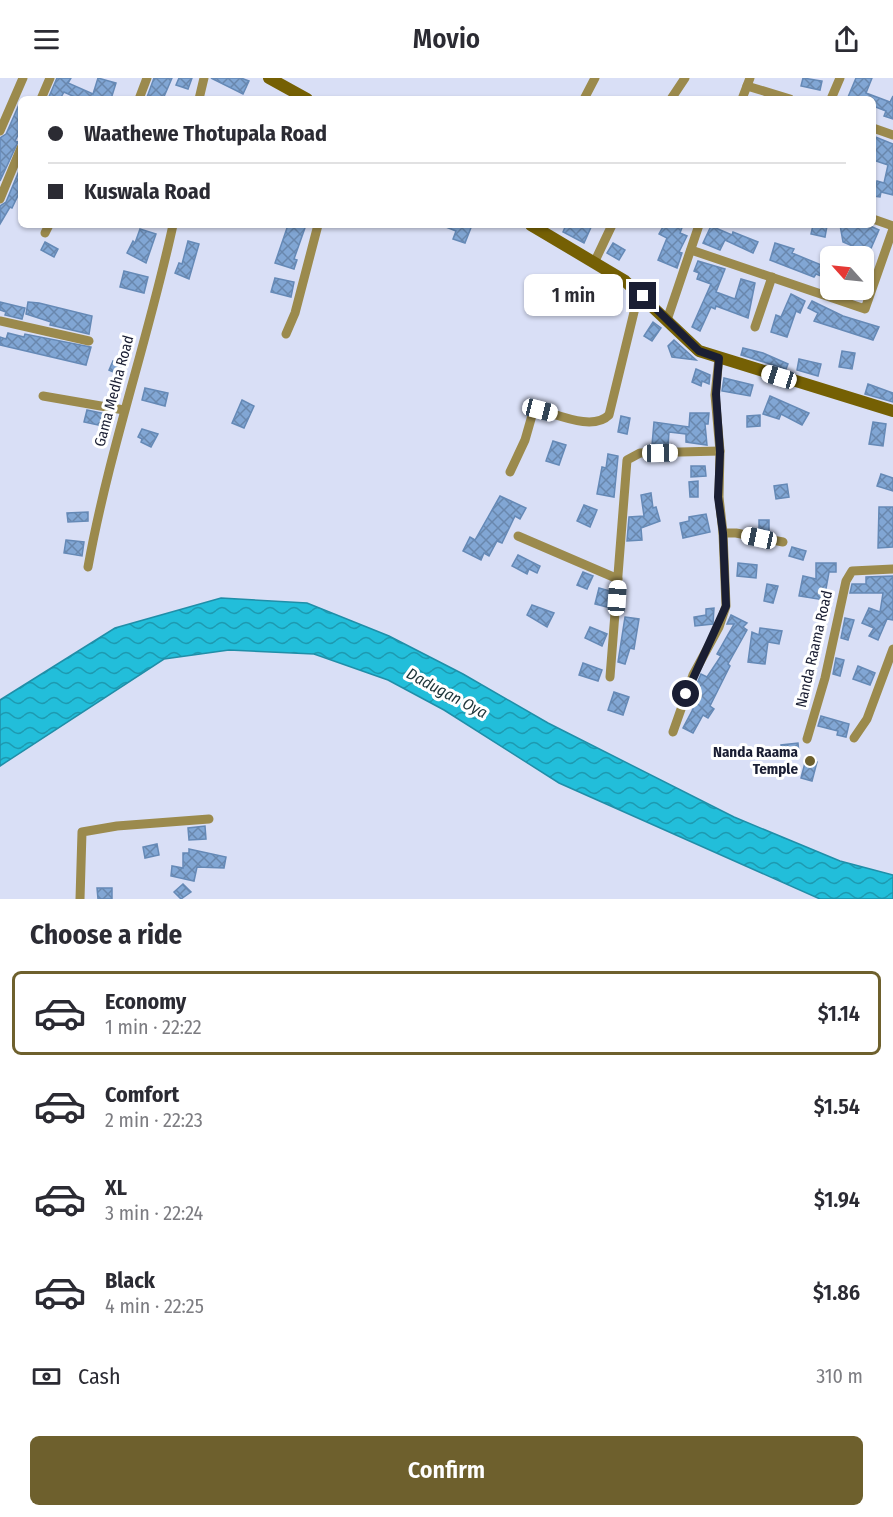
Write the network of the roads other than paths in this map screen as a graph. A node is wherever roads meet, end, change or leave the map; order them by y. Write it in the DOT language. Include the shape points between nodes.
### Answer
graph roads {
  1 [pos="23,78"];
  2 [pos="50,78"];
  3 [pos="147,78"];
  4 [pos="204,78"];
  5 [pos="269,78"];
  6 [pos="595,78"];
  7 [pos="685,78"];
  8 [pos="840,78"];
  9 [pos="748,82"];
  10 [pos="42,96"];
  11 [pos="140,96"];
  12 [pos="200,96"];
  13 [pos="302,96"];
  14 [pos="586,96"];
  15 [pos="673,96"];
  16 [pos="782,96"];
  17 [pos="832,96"];
  18 [pos="876,129"];
  19 [pos="0,131"];
  20 [pos="893,135"];
  21 [pos="18,155"];
  22 [pos="0,199"];
  23 [pos="876,220"];
  24 [pos="893,227"];
  25 [pos="172,228"];
  26 [pos="317,228"];
  27 [pos="536,228"];
  28 [pos="611,228"];
  29 [pos="698,228"];
  30 [pos="691,250"];
  31 [pos="594,263"];
  32 [pos="772,277"];
  33 [pos="643,296"];
  34 [pos="667,320"];
  35 [pos="0,321"];
  36 [pos="755,327"];
  37 [pos="286,334"];
  38 [pos="89,341"];
  39 [pos="719,358"];
  40 [pos="44,396"];
  41 [pos="124,410"];
  42 [pos="893,411"];
  43 [pos="720,452"];
  44 [pos="510,472"];
  45 [pos="723,533"];
  46 [pos="518,536"];
  47 [pos="783,542"];
  48 [pos="88,567"];
  49 [pos="893,569"];
  50 [pos="618,579"];
  51 [pos="893,649"];
  52 [pos="610,677"];
  53 [pos="673,732"];
  54 [pos="854,738"];
  55 [pos="807,739"];
  56 [pos="209,819"];
  57 [pos="80,899"];
  1 -- 19 [label="street"];
  2 -- 10 [label="street"];
  3 -- 11 [label="street"];
  4 -- 12 [label="street"];
  5 -- 13 [label="street"];
  6 -- 14 [label="street"];
  7 -- 15 [label="street"];
  8 -- 17 [label="street"];
  9 -- 16 [label="street"];
  18 -- 20 [label="street"];
  21 -- 22 [label="street"];
  23 -- 24 [label="street"];
  24 -- 32 [label="street" via="865,309"];
  25 -- 41 [label="street, Gama Medha Road"];
  26 -- 37 [label="street"];
  27 -- 31 [label="street"];
  28 -- 31 [label="street"];
  29 -- 30 [label="street"];
  30 -- 32 [label="street"];
  30 -- 34 [label="street"];
  31 -- 33 [label="street" via="625,280"];
  32 -- 36 [label="street"];
  33 -- 34 [label="street"];
  33 -- 44 [label="street" via="635,308 609,415 592,423 540,410 533,412"];
  34 -- 39 [label="street" via="699,351"];
  35 -- 38 [label="street"];
  39 -- 42 [label="street"];
  39 -- 43 [label="street" via="716,394"];
  40 -- 41 [label="street"];
  41 -- 48 [label="street, Gama Medha Road"];
  43 -- 45 [label="street" via="718,497"];
  43 -- 50 [label="street" via="640,453 627,460"];
  45 -- 47 [label="street"];
  45 -- 53 [label="street" via="726,606 693,675"];
  46 -- 50 [label="street"];
  49 -- 55 [label="street, Nanda Raama Road" via="852,571 846,581"];
  50 -- 52 [label="street"];
  51 -- 54 [label="street" via="867,719"];
  56 -- 57 [label="street" via="117,825 82,832"];
}
